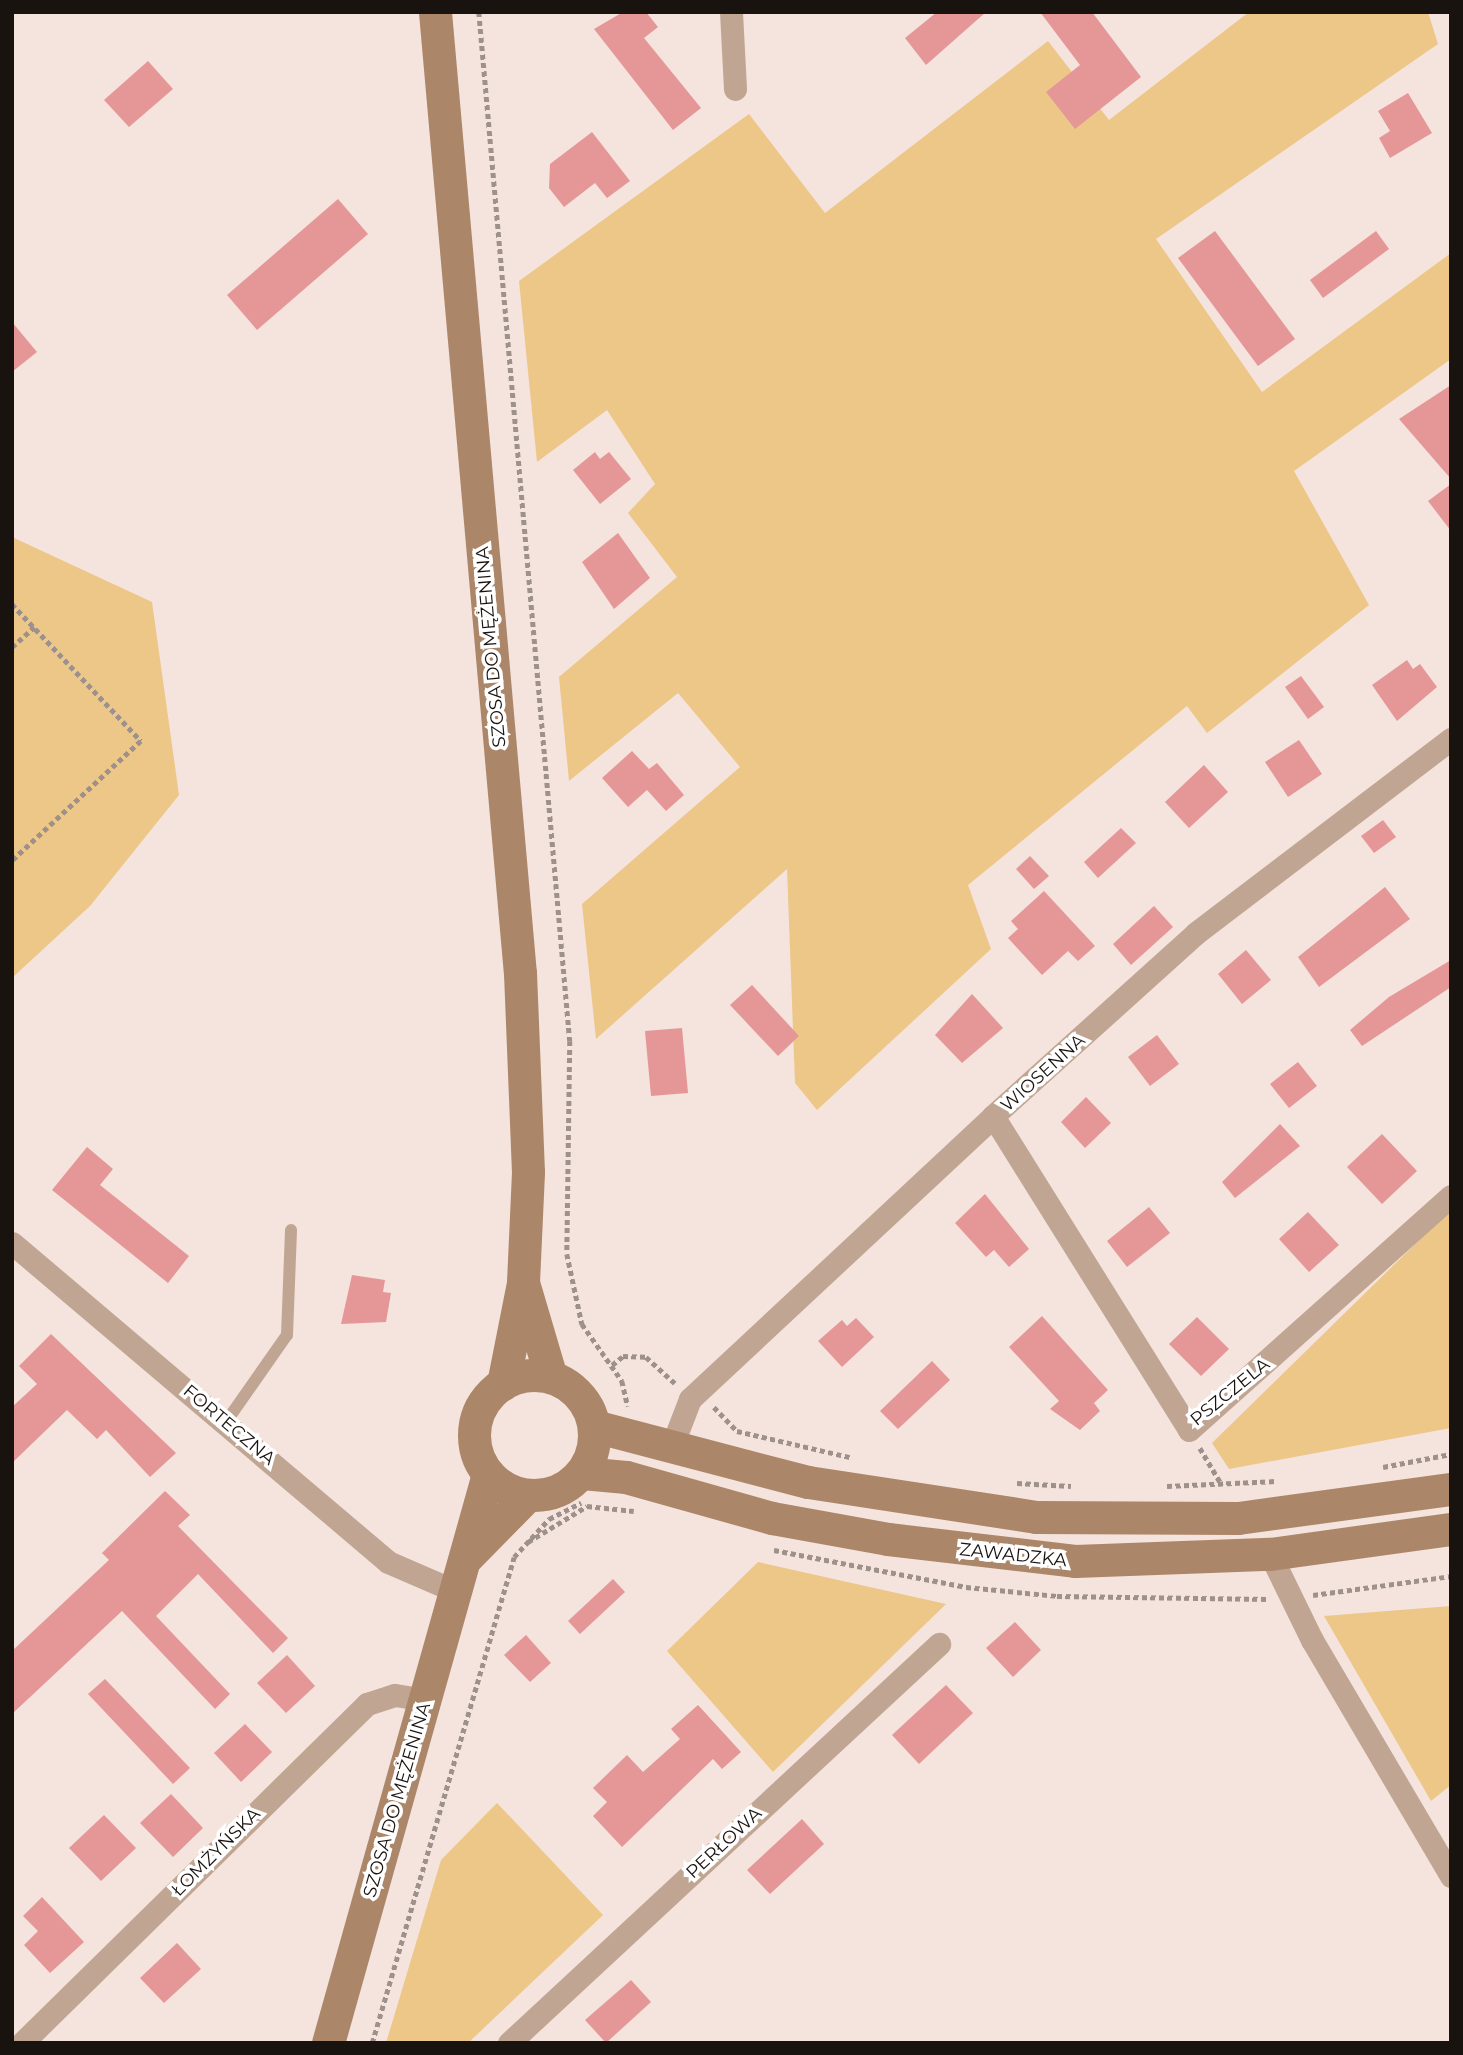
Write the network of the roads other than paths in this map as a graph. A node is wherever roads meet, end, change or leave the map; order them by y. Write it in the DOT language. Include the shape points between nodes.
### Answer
graph roads {
  1 [pos="435,12"];
  2 [pos="731,12"];
  3 [pos="735,89"];
  4 [pos="1451,739"];
  5 [pos="993,1116"];
  6 [pos="1451,1196"];
  7 [pos="291,1230"];
  8 [pos="12,1243"];
  9 [pos="523,1283"];
  10 [pos="551,1377"];
  11 [pos="503,1384"];
  12 [pos="226,1422"];
  13 [pos="594,1426"];
  14 [pos="673,1443"];
  15 [pos="582,1473"];
  16 [pos="488,1474"];
  17 [pos="1451,1489"];
  18 [pos="527,1496"];
  19 [pos="897,1499"];
  20 [pos="1451,1529"];
  21 [pos="888,1539"];
  22 [pos="1270,1554"];
  23 [pos="467,1557"];
  24 [pos="455,1591"];
  25 [pos="939,1644"];
  26 [pos="426,1700"];
  27 [pos="1451,1876"];
  28 [pos="22,2043"];
  29 [pos="328,2043"];
  30 [pos="509,2043"];
  1 -- 9 [label="main road, SZOSA DO MĘŻENINA" via="520,973 528,1172"];
  2 -- 3 [label="street"];
  4 -- 5 [label="street, WIOSENNA" via="1196,933"];
  5 -- 6 [label="street, PSZCZELA" via="1189,1430"];
  5 -- 14 [label="street, WIOSENNA" via="699,1390 678,1420"];
  7 -- 12 [label="lane" via="287,1335"];
  8 -- 12 [label="street, FORTECZNA"];
  9 -- 10 [label="main road, SZOSA DO MĘŻENINA"];
  9 -- 11 [label="main road, SZOSA DO MĘŻENINA"];
  10 -- 11 [label="main road"];
  10 -- 13 [label="main road" via="572,1388"];
  11 -- 16 [label="main road" via="489,1395 475,1425 478,1459"];
  12 -- 24 [label="street, FORTECZNA" via="388,1562"];
  13 -- 14 [label="main road" via="628,1420"];
  13 -- 15 [label="main road"];
  14 -- 19 [label="main road" via="808,1482"];
  15 -- 18 [label="main road" via="558,1492"];
  15 -- 21 [label="main road, ZAWADZKA" via="626,1477 772,1518"];
  16 -- 18 [label="main road"];
  16 -- 23 [label="main road, SZOSA DO MĘŻENINA"];
  17 -- 19 [label="main road" via="1238,1518 1036,1517"];
  18 -- 23 [label="main road, SZOSA DO MĘŻENINA"];
  19 -- 21 [label="main road"];
  20 -- 22 [label="main road, ZAWADZKA"];
  21 -- 22 [label="main road, ZAWADZKA" via="1075,1561"];
  22 -- 27 [label="street" via="1312,1640"];
  23 -- 24 [label="main road, SZOSA DO MĘŻENINA"];
  24 -- 26 [label="main road, SZOSA DO MĘŻENINA"];
  25 -- 30 [label="street, PERŁOWA"];
  26 -- 28 [label="street, ŁOMŻYŃSKA" via="395,1695 367,1704"];
  26 -- 29 [label="main road, SZOSA DO MĘŻENINA"];
}
